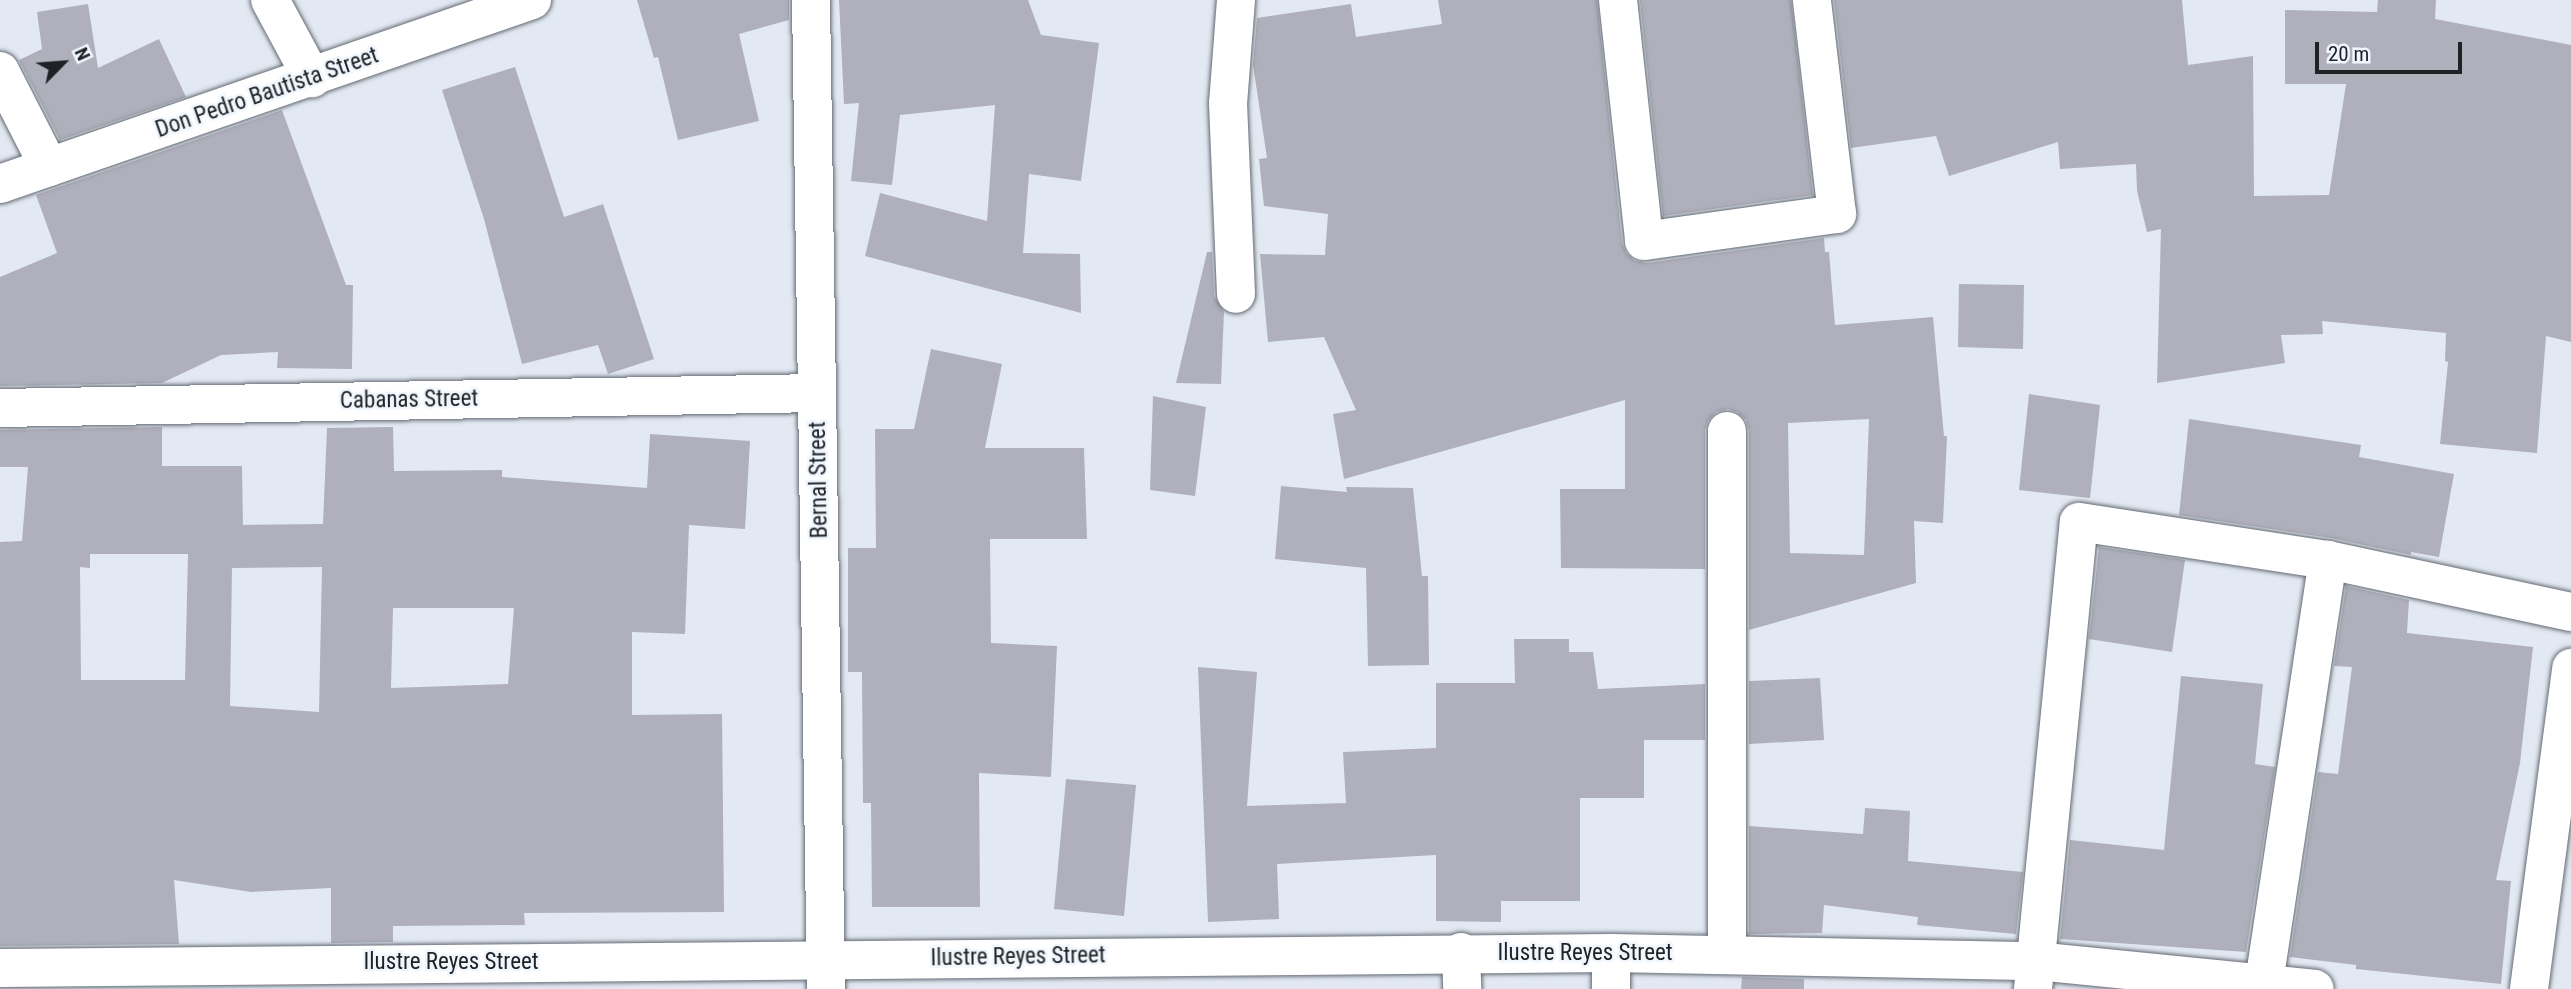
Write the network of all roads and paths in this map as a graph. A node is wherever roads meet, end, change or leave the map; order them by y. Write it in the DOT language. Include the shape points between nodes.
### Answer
graph roads {
  1 [pos="270,0"];
  2 [pos="532,0"];
  3 [pos="811,0"];
  4 [pos="1236,0"];
  5 [pos="1618,0"];
  6 [pos="1812,0"];
  7 [pos="0,71"];
  8 [pos="312,78"];
  9 [pos="49,167"];
  10 [pos="0,184"];
  11 [pos="1236,294"];
  12 [pos="817,393"];
  13 [pos="0,408"];
  14 [pos="1727,431"];
  15 [pos="2328,560"];
  16 [pos="2571,612"];
  17 [pos="2571,668"];
  18 [pos="1727,955"];
  19 [pos="0,968"];
  20 [pos="1462,971"];
  21 [pos="1611,971"];
  22 [pos="826,974"];
  23 [pos="2035,975"];
  24 [pos="2264,987"];
  25 [pos="2315,989"];
  26 [pos="2529,989"];
  1 -- 8 [label="street"];
  2 -- 8 [label="street, Don Pedro Bautista Street"];
  3 -- 12 [label="street, Bernal Street"];
  4 -- 11 [label="street" via="1228,103"];
  5 -- 6 [label="street" via="1644,241 1837,214"];
  7 -- 9 [label="street"];
  8 -- 9 [label="street, Don Pedro Bautista Street"];
  9 -- 10 [label="street, Don Pedro Bautista Street"];
  12 -- 13 [label="street, Cabanas Street"];
  12 -- 22 [label="street, Bernal Street"];
  14 -- 18 [label="street"];
  15 -- 16 [label="street"];
  15 -- 23 [label="street" via="2079,522"];
  15 -- 24 [label="street"];
  17 -- 26 [label="street"];
  18 -- 21 [label="street, Ilustre Reyes Street"];
  18 -- 23 [label="street, Ilustre Reyes Street"];
  19 -- 22 [label="street, Ilustre Reyes Street"];
  20 -- 21 [label="street, Ilustre Reyes Street"];
  20 -- 22 [label="street, Ilustre Reyes Street"];
  23 -- 24 [label="street, Ilustre Reyes Street"];
  24 -- 25 [label="street, Ilustre Reyes Street"];
}
